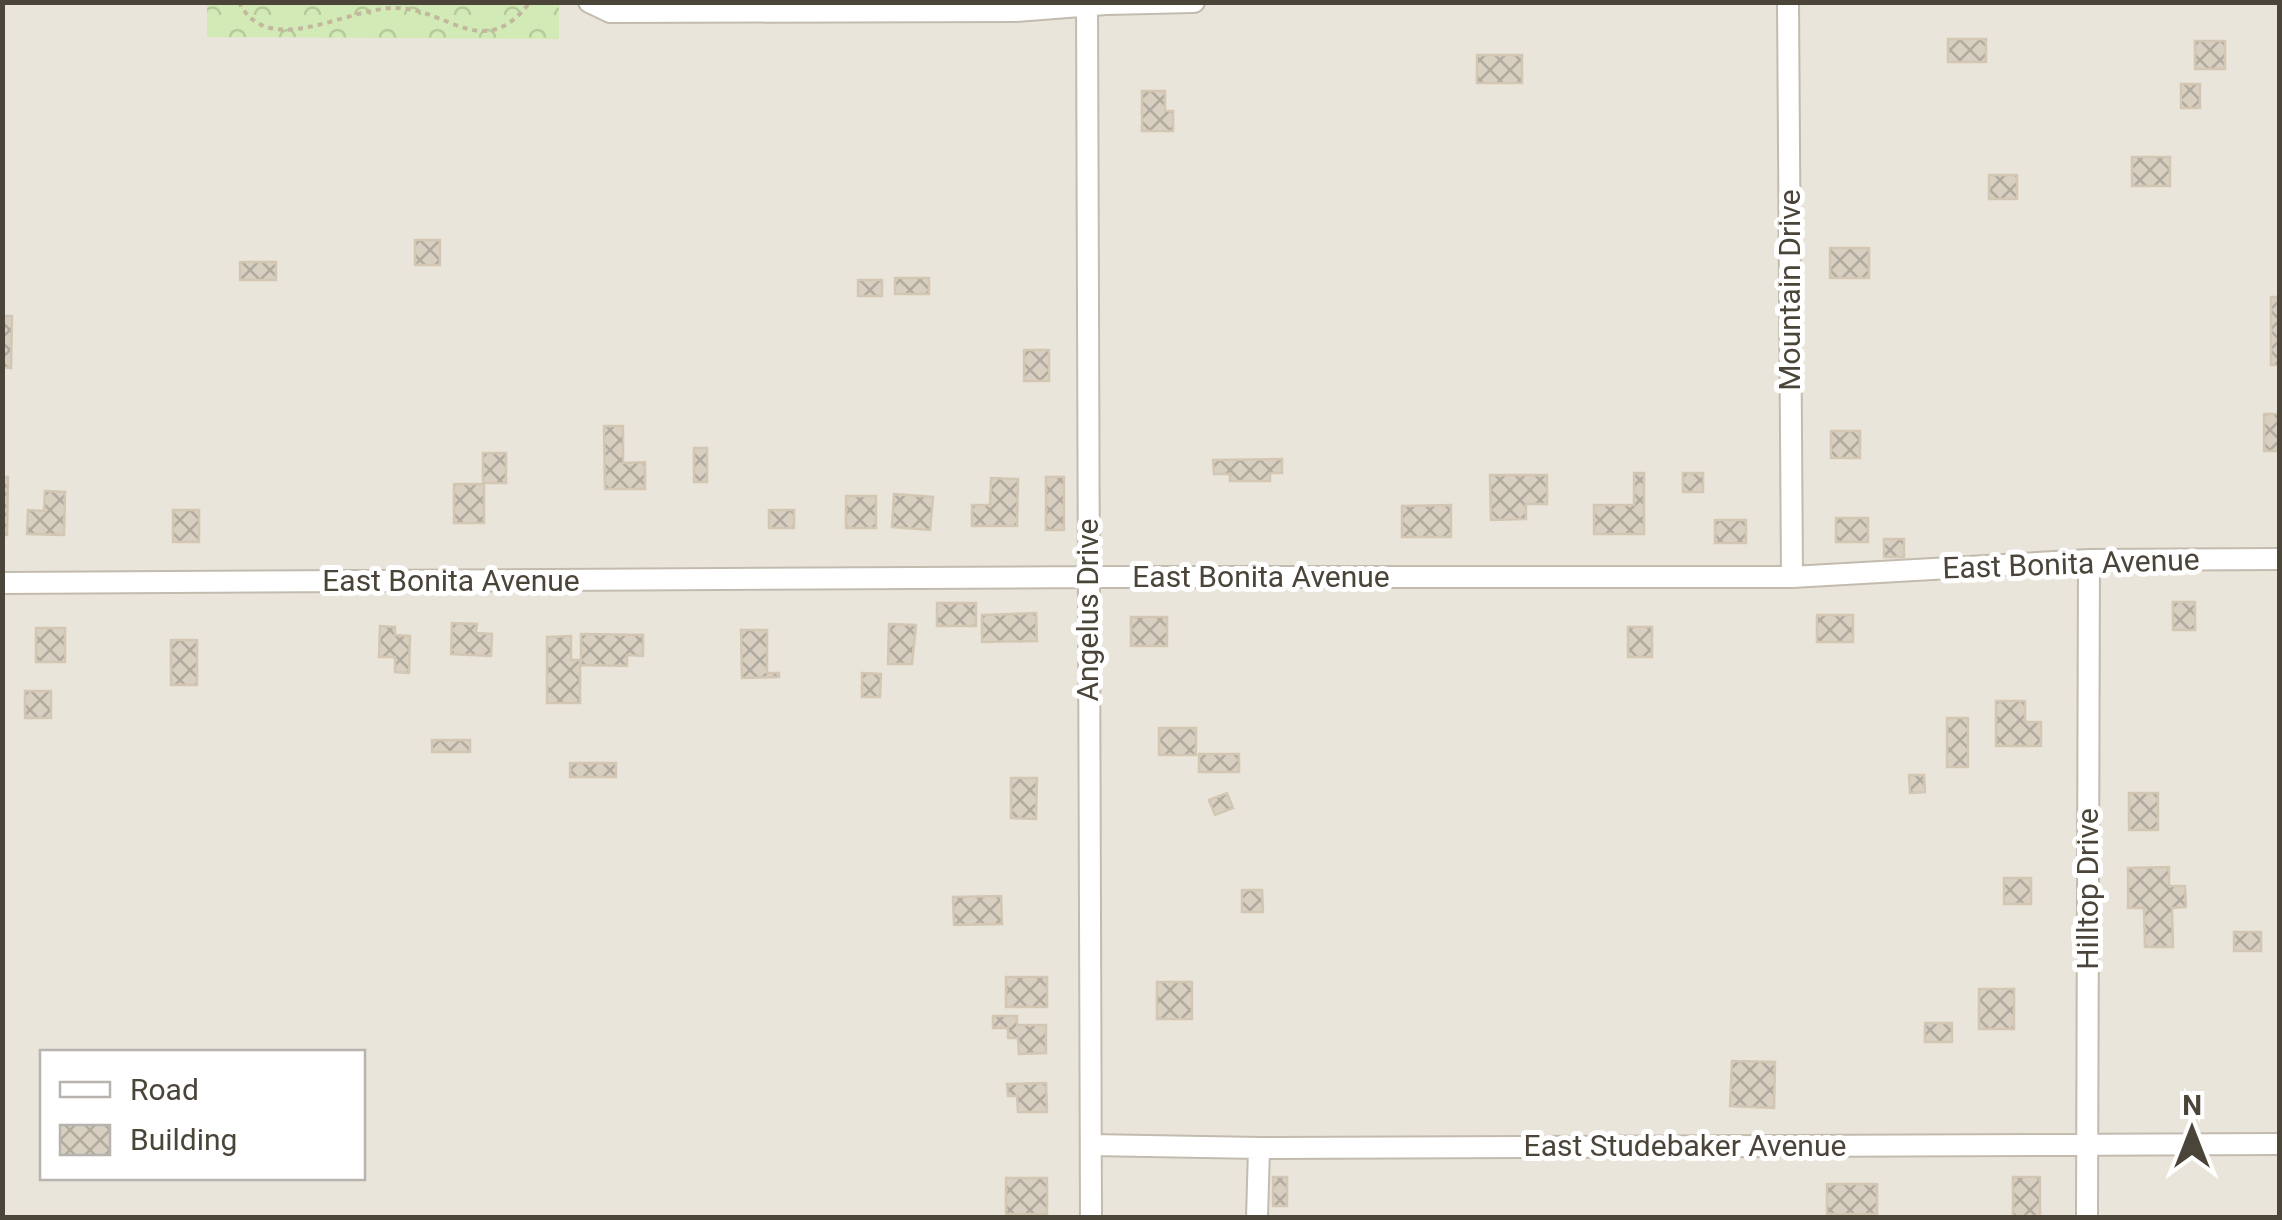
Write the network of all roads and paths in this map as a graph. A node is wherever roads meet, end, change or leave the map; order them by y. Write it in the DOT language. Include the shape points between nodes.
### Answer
graph roads {
  1 [pos="238,2"];
  2 [pos="530,2"];
  3 [pos="1194,2"];
  4 [pos="1788,2"];
  5 [pos="589,3"];
  6 [pos="1087,4"];
  7 [pos="2089,560"];
  8 [pos="2280,560"];
  9 [pos="1088,577"];
  10 [pos="1792,577"];
  11 [pos="2,584"];
  12 [pos="2280,1144"];
  13 [pos="1091,1145"];
  14 [pos="2088,1145"];
  15 [pos="1258,1148"];
  16 [pos="1091,1218"];
  17 [pos="1257,1218"];
  18 [pos="2087,1218"];
  1 -- 2 [label="path" via="259,27 278,31 396,8 461,28 493,30 511,25"];
  3 -- 6 [label="street"];
  4 -- 10 [label="street, Mountain Drive"];
  5 -- 6 [label="street" via="610,12 1016,11"];
  6 -- 9 [label="street, Angelus Drive"];
  7 -- 8 [label="street, East Bonita Avenue"];
  7 -- 10 [label="street, East Bonita Avenue"];
  7 -- 14 [label="street, Hilltop Drive"];
  9 -- 10 [label="street, East Bonita Avenue"];
  9 -- 11 [label="street, East Bonita Avenue"];
  9 -- 13 [label="street, Angelus Drive"];
  12 -- 14 [label="street, East Studebaker Avenue"];
  13 -- 15 [label="street, East Studebaker Avenue"];
  13 -- 16 [label="street, Angelus Drive"];
  14 -- 15 [label="street, East Studebaker Avenue"];
  14 -- 18 [label="street, Hilltop Drive"];
  15 -- 17 [label="street"];
}
